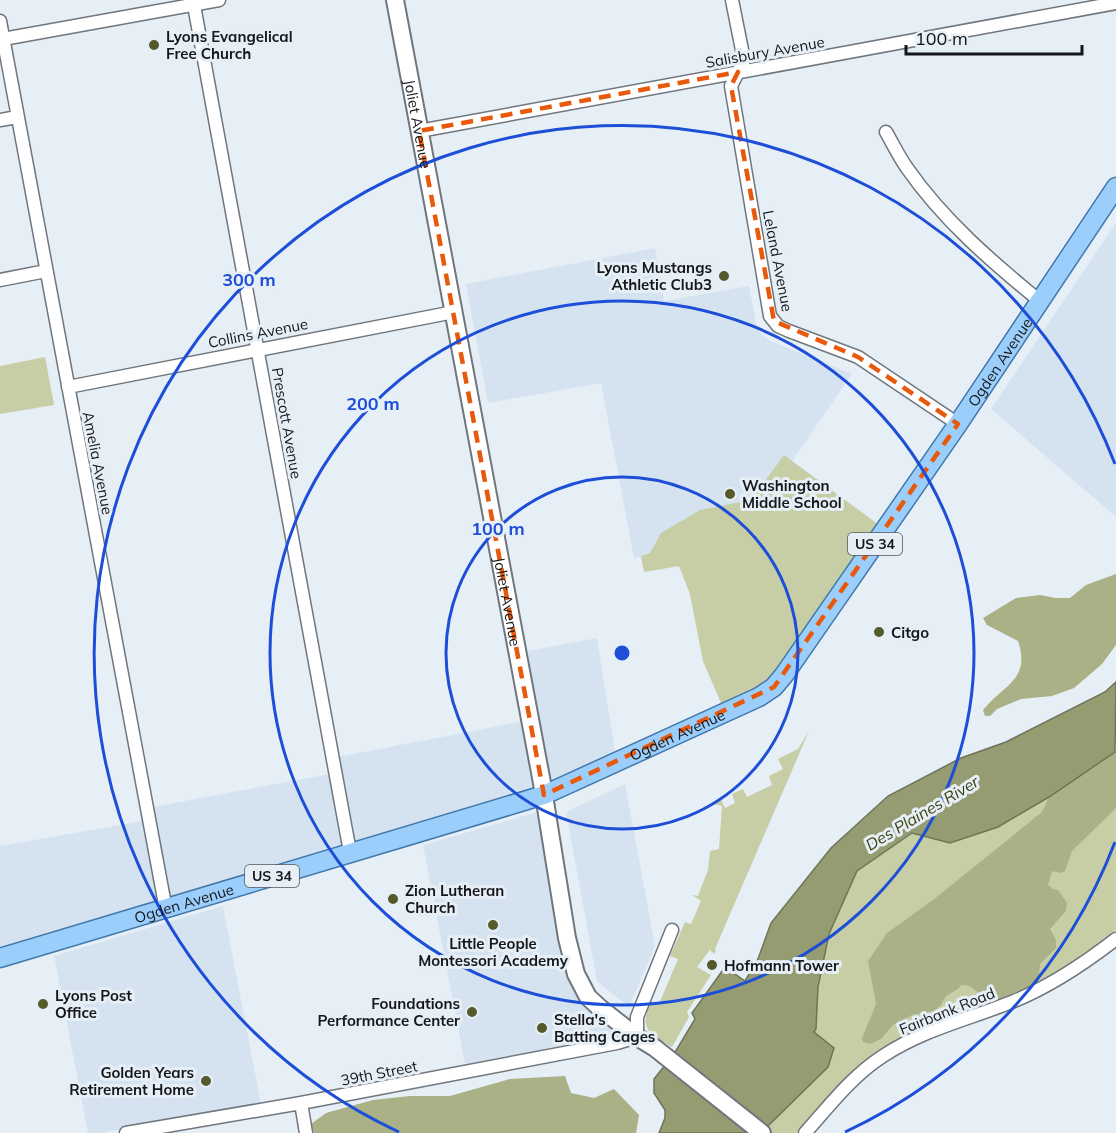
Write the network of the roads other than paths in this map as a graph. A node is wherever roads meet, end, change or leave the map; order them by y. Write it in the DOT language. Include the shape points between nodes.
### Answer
graph roads {
  1 [pos="219,0"];
  2 [pos="395,0"];
  3 [pos="732,0"];
  4 [pos="194,2"];
  5 [pos="1116,3"];
  6 [pos="0,21"];
  7 [pos="3,39"];
  8 [pos="738,72"];
  9 [pos="17,117"];
  10 [pos="0,120"];
  11 [pos="419,131"];
  12 [pos="885,132"];
  13 [pos="1116,188"];
  14 [pos="46,271"];
  15 [pos="0,280"];
  16 [pos="1041,302"];
  17 [pos="454,312"];
  18 [pos="258,348"];
  19 [pos="68,387"];
  20 [pos="958,424"];
  21 [pos="544,795"];
  22 [pos="350,852"];
  23 [pos="166,910"];
  24 [pos="672,930"];
  25 [pos="1116,939"];
  26 [pos="0,958"];
  27 [pos="637,1037"];
  28 [pos="301,1103"];
  29 [pos="128,1133"];
  30 [pos="306,1133"];
  31 [pos="762,1133"];
  32 [pos="805,1133"];
  1 -- 4 [label="street"];
  2 -- 11 [label="street, Joliet Avenue"];
  3 -- 8 [label="street, Leland Avenue" via="744,60"];
  4 -- 7 [label="street"];
  4 -- 18 [label="street, Prescott Avenue"];
  5 -- 8 [label="street, Salisbury Avenue"];
  6 -- 7 [label="street, Amelia Avenue"];
  7 -- 9 [label="street, Amelia Avenue"];
  8 -- 11 [label="street, Salisbury Avenue"];
  8 -- 20 [label="street, Leland Avenue" via="731,86 774,321 789,331 858,357"];
  9 -- 10 [label="street"];
  9 -- 14 [label="street, Amelia Avenue"];
  11 -- 17 [label="street, Joliet Avenue"];
  12 -- 16 [label="street" via="907,168 940,209 982,253"];
  13 -- 16 [label="main road, Ogden Avenue / US 34"];
  14 -- 15 [label="street"];
  14 -- 19 [label="street, Amelia Avenue"];
  16 -- 20 [label="main road, Ogden Avenue / US 34"];
  17 -- 18 [label="street, Collins Avenue"];
  17 -- 21 [label="street, Joliet Avenue"];
  18 -- 19 [label="street, Collins Avenue"];
  18 -- 22 [label="street, Prescott Avenue"];
  19 -- 23 [label="street, Amelia Avenue"];
  20 -- 21 [label="main road, Ogden Avenue / US 34" via="774,687 759,698"];
  21 -- 22 [label="main road, Ogden Avenue / US 34"];
  21 -- 27 [label="street, Joliet Avenue" via="576,974 588,997"];
  22 -- 23 [label="main road, Ogden Avenue / US 34"];
  23 -- 26 [label="main road, Ogden Avenue / US 34"];
  24 -- 27 [label="street" via="637,1017"];
  25 -- 32 [label="street, Fairbank Road" via="1082,966 1016,1000 929,1032 883,1056 850,1083"];
  27 -- 28 [label="street, 39th Street"];
  27 -- 31 [label="street, Joliet Avenue"];
  28 -- 29 [label="street, 39th Street"];
  28 -- 30 [label="street"];
}
